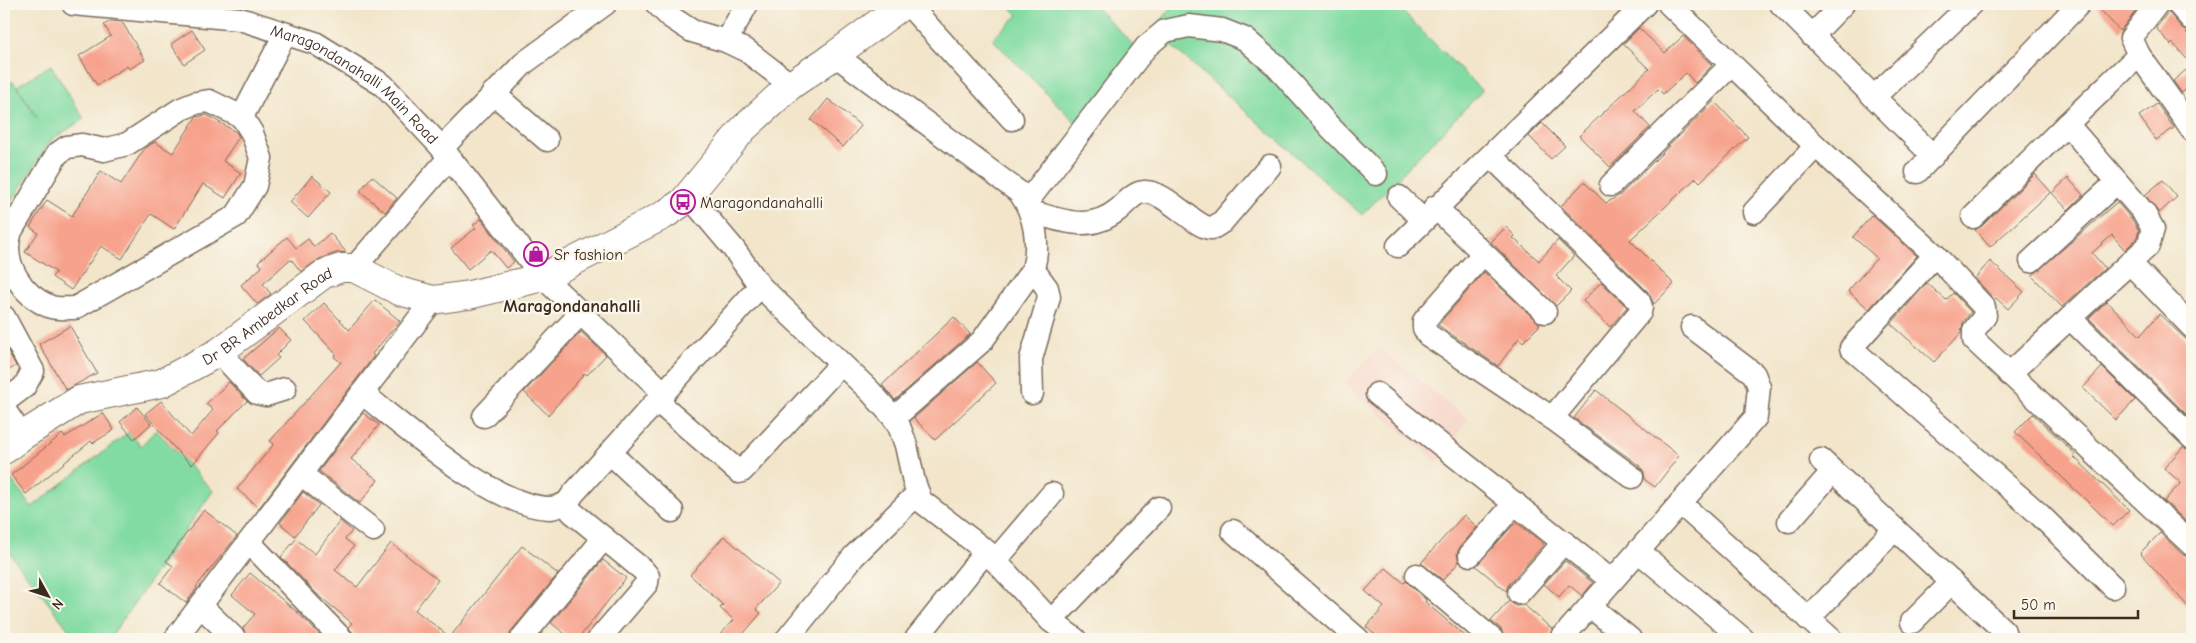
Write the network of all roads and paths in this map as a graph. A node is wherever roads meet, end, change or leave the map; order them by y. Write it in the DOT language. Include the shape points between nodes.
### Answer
graph roads {
  1 [pos="80,4"];
  2 [pos="605,4"];
  3 [pos="657,4"];
  4 [pos="747,4"];
  5 [pos="904,4"];
  6 [pos="908,4"];
  7 [pos="1645,4"];
  8 [pos="1669,4"];
  9 [pos="1781,4"];
  10 [pos="1843,4"];
  11 [pos="1971,4"];
  12 [pos="2079,4"];
  13 [pos="2157,4"];
  14 [pos="2178,4"];
  15 [pos="246,11"];
  16 [pos="2192,20"];
  17 [pos="286,34"];
  18 [pos="1812,36"];
  19 [pos="726,40"];
  20 [pos="835,55"];
  21 [pos="2139,56"];
  22 [pos="1731,64"];
  23 [pos="791,85"];
  24 [pos="493,93"];
  25 [pos="1874,97"];
  26 [pos="242,117"];
  27 [pos="1012,119"];
  28 [pos="2067,124"];
  29 [pos="2192,130"];
  30 [pos="547,140"];
  31 [pos="1816,146"];
  32 [pos="446,153"];
  33 [pos="1491,156"];
  34 [pos="1933,156"];
  35 [pos="1270,166"];
  36 [pos="1917,172"];
  37 [pos="1376,174"];
  38 [pos="2117,182"];
  39 [pos="1611,185"];
  40 [pos="689,196"];
  41 [pos="1399,197"];
  42 [pos="1029,207"];
  43 [pos="1754,212"];
  44 [pos="1429,214"];
  45 [pos="1973,217"];
  46 [pos="1398,246"];
  47 [pos="1483,254"];
  48 [pos="1935,255"];
  49 [pos="2031,261"];
  50 [pos="2130,262"];
  51 [pos="354,268"];
  52 [pos="1033,269"];
  53 [pos="543,277"];
  54 [pos="760,286"];
  55 [pos="432,300"];
  56 [pos="1545,312"];
  57 [pos="581,313"];
  58 [pos="4,317"];
  59 [pos="2070,318"];
  60 [pos="2192,327"];
  61 [pos="1692,328"];
  62 [pos="219,352"];
  63 [pos="841,364"];
  64 [pos="2009,374"];
  65 [pos="285,389"];
  66 [pos="362,393"];
  67 [pos="1032,393"];
  68 [pos="1377,394"];
  69 [pos="661,397"];
  70 [pos="4,402"];
  71 [pos="4,409"];
  72 [pos="484,416"];
  73 [pos="894,418"];
  74 [pos="1552,418"];
  75 [pos="2192,438"];
  76 [pos="13,443"];
  77 [pos="610,453"];
  78 [pos="301,474"];
  79 [pos="1632,477"];
  80 [pos="918,493"];
  81 [pos="1052,494"];
  82 [pos="567,503"];
  83 [pos="1515,503"];
  84 [pos="1680,503"];
  85 [pos="1159,508"];
  86 [pos="672,511"];
  87 [pos="1789,521"];
  88 [pos="1894,528"];
  89 [pos="373,530"];
  90 [pos="1233,531"];
  91 [pos="604,538"];
  92 [pos="249,542"];
  93 [pos="1564,542"];
  94 [pos="2192,545"];
  95 [pos="1638,552"];
  96 [pos="1470,555"];
  97 [pos="990,556"];
  98 [pos="1417,575"];
  99 [pos="1612,581"];
  100 [pos="1952,582"];
  101 [pos="2113,587"];
  102 [pos="1519,593"];
  103 [pos="201,606"];
  104 [pos="1590,606"];
  105 [pos="1808,618"];
  106 [pos="1051,620"];
  107 [pos="1912,622"];
  108 [pos="2008,637"];
  109 [pos="522,638"];
  110 [pos="175,639"];
  111 [pos="235,639"];
  112 [pos="342,639"];
  113 [pos="599,639"];
  114 [pos="787,639"];
  115 [pos="916,639"];
  116 [pos="1075,639"];
  117 [pos="1358,639"];
  118 [pos="1492,639"];
  119 [pos="1560,639"];
  120 [pos="1630,639"];
  121 [pos="1743,639"];
  122 [pos="1831,639"];
  1 -- 15 [label="street, Maragondanahalli Main Road"];
  2 -- 24 [label="street" via="524,63"];
  3 -- 19 [label="street" via="692,31"];
  4 -- 19 [label="street"];
  5 -- 20 [label="main road, Dr BR Ambedkar Road"];
  6 -- 27 [label="street"];
  7 -- 33 [label="street"];
  8 -- 22 [label="street"];
  9 -- 18 [label="street"];
  10 -- 18 [label="street"];
  11 -- 25 [label="street"];
  12 -- 34 [label="street"];
  13 -- 21 [label="street" via="2131,38"];
  14 -- 16 [label="street"];
  15 -- 17 [label="street, Maragondanahalli Main Road"];
  17 -- 26 [label="street"];
  17 -- 32 [label="street, Maragondanahalli Main Road" via="315,43 383,85"];
  18 -- 25 [label="street"];
  19 -- 23 [label="street" via="747,51"];
  20 -- 23 [label="main road, Dr BR Ambedkar Road"];
  20 -- 42 [label="street" via="1020,193"];
  21 -- 28 [label="street"];
  21 -- 29 [label="street"];
  22 -- 31 [label="street"];
  22 -- 39 [label="street"];
  23 -- 40 [label="main road, Dr BR Ambedkar Road" via="743,129"];
  24 -- 30 [label="street"];
  24 -- 32 [label="street"];
  25 -- 34 [label="street"];
  26 -- 26 [label="street" via="261,158 255,186 236,216 75,308 52,307 27,293 12,270 6,244 57,154 67,147 82,145 104,150 128,144 180,109 196,103 209,101"];
  28 -- 38 [label="street"];
  28 -- 45 [label="street"];
  31 -- 43 [label="street"];
  31 -- 48 [label="street"];
  32 -- 51 [label="street"];
  32 -- 53 [label="street, Maragondanahalli Main Road"];
  33 -- 44 [label="street"];
  33 -- 74 [label="street" via="1639,301 1641,307"];
  34 -- 36 [label="street"];
  35 -- 42 [label="street" via="1222,222 1213,228 1203,226 1154,194 1144,192 1135,195 1101,221 1089,224 1068,222"];
  37 -- 42 [label="street" via="1276,66 1245,39 1222,30 1190,26 1166,31 1146,47"];
  38 -- 49 [label="street"];
  38 -- 50 [label="street" via="2144,213 2153,229 2148,246"];
  40 -- 53 [label="main road, Dr BR Ambedkar Road" via="664,215"];
  40 -- 54 [label="street"];
  41 -- 44 [label="street"];
  42 -- 52 [label="street" via="1037,256"];
  44 -- 46 [label="street"];
  44 -- 47 [label="street"];
  47 -- 56 [label="street"];
  47 -- 74 [label="street" via="1424,321 1424,328 1428,335"];
  48 -- 64 [label="street" via="1984,307 1985,316 1974,330 1974,340"];
  48 -- 101 [label="street" via="1851,348 2039,514"];
  50 -- 59 [label="street"];
  50 -- 60 [label="street"];
  51 -- 55 [label="main road, Dr BR Ambedkar Road" via="399,291"];
  51 -- 62 [label="main road, Dr BR Ambedkar Road" via="341,268 324,274"];
  52 -- 67 [label="street" via="1049,296 1032,359"];
  52 -- 73 [label="street" via="982,341"];
  53 -- 55 [label="main road, Dr BR Ambedkar Road" via="469,295"];
  53 -- 57 [label="street, Maragondanahalli Main Road"];
  54 -- 63 [label="street"];
  54 -- 69 [label="street"];
  55 -- 66 [label="street"];
  57 -- 69 [label="street, Maragondanahalli Main Road"];
  57 -- 72 [label="street"];
  58 -- 70 [label="street" via="33,371 24,387"];
  59 -- 64 [label="street"];
  59 -- 75 [label="street"];
  61 -- 84 [label="street" via="1754,374 1759,387 1756,417"];
  62 -- 65 [label="street" via="257,393 266,395"];
  62 -- 76 [label="main road, Dr BR Ambedkar Road" via="162,383 79,400"];
  63 -- 69 [label="street, Maragondanahalli Main Road" via="738,472"];
  63 -- 73 [label="street"];
  64 -- 94 [label="street"];
  66 -- 78 [label="street"];
  66 -- 82 [label="street" via="438,454 487,486 520,502 550,508"];
  68 -- 83 [label="street"];
  69 -- 77 [label="street"];
  71 -- 76 [label="street"];
  73 -- 80 [label="street" via="906,445"];
  74 -- 79 [label="street"];
  77 -- 82 [label="street"];
  77 -- 86 [label="street"];
  78 -- 89 [label="street"];
  78 -- 92 [label="street"];
  80 -- 97 [label="street" via="921,501"];
  80 -- 114 [label="street" via="854,556"];
  81 -- 97 [label="street"];
  82 -- 91 [label="street" via="572,512"];
  83 -- 93 [label="street"];
  83 -- 96 [label="street"];
  84 -- 95 [label="street"];
  84 -- 105 [label="street"];
  85 -- 106 [label="street"];
  87 -- 88 [label="street" via="1827,466"];
  88 -- 100 [label="street"];
  88 -- 105 [label="street"];
  90 -- 117 [label="street"];
  91 -- 109 [label="street"];
  91 -- 113 [label="street" via="648,576 647,583"];
  92 -- 103 [label="street"];
  92 -- 112 [label="street"];
  93 -- 99 [label="street"];
  93 -- 102 [label="street"];
  95 -- 99 [label="street"];
  95 -- 121 [label="street"];
  97 -- 106 [label="street"];
  97 -- 115 [label="street"];
  98 -- 118 [label="street"];
  99 -- 104 [label="street"];
  100 -- 107 [label="street"];
  100 -- 108 [label="street"];
  103 -- 110 [label="street"];
  103 -- 111 [label="street"];
  104 -- 119 [label="street"];
  104 -- 120 [label="street"];
  105 -- 122 [label="street"];
  106 -- 116 [label="street"];
}
